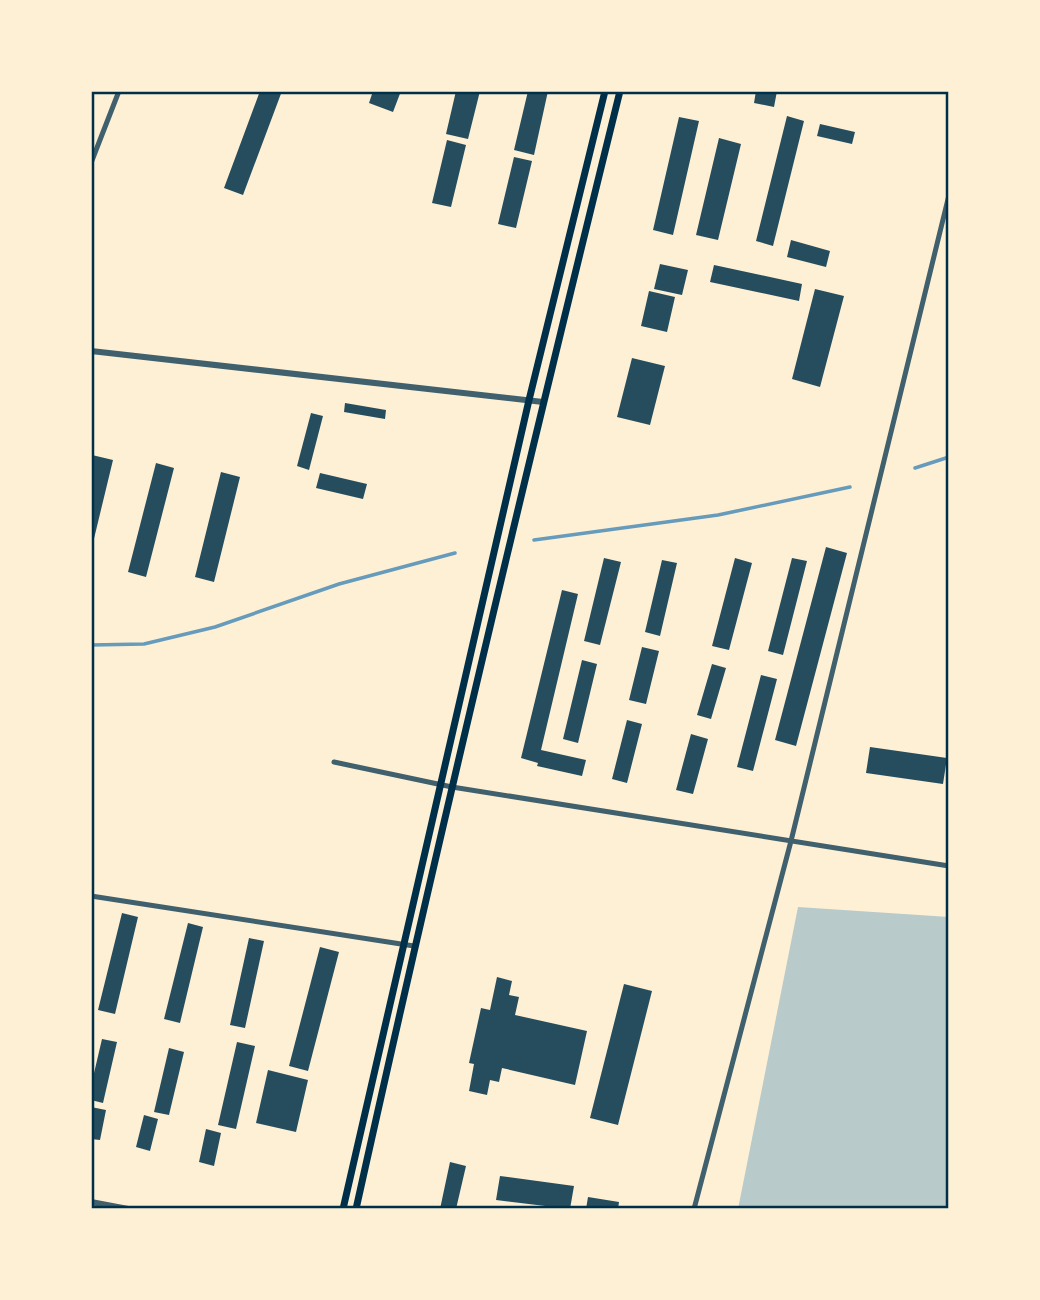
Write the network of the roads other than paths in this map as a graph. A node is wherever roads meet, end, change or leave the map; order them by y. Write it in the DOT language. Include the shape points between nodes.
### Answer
graph roads {
  1 [pos="119,91"];
  2 [pos="604,91"];
  3 [pos="620,91"];
  4 [pos="91,163"];
  5 [pos="949,195"];
  6 [pos="91,351"];
  7 [pos="530,400"];
  8 [pos="543,402"];
  9 [pos="334,762"];
  10 [pos="440,784"];
  11 [pos="452,787"];
  12 [pos="791,841"];
  13 [pos="949,866"];
  14 [pos="91,897"];
  15 [pos="403,944"];
  16 [pos="414,946"];
  17 [pos="91,1202"];
  18 [pos="128,1209"];
  19 [pos="343,1209"];
  20 [pos="356,1209"];
  21 [pos="694,1209"];
  1 -- 4 [label="street"];
  2 -- 7 [label="main road"];
  3 -- 8 [label="main road"];
  5 -- 12 [label="street"];
  6 -- 7 [label="street"];
  7 -- 8 [label="street"];
  7 -- 10 [label="main road"];
  8 -- 11 [label="main road"];
  9 -- 10 [label="street"];
  10 -- 11 [label="street"];
  10 -- 15 [label="main road"];
  11 -- 12 [label="street"];
  11 -- 16 [label="main road"];
  12 -- 13 [label="street"];
  12 -- 21 [label="street"];
  14 -- 15 [label="street"];
  15 -- 16 [label="street"];
  15 -- 19 [label="main road"];
  16 -- 20 [label="main road"];
  17 -- 18 [label="street"];
}
